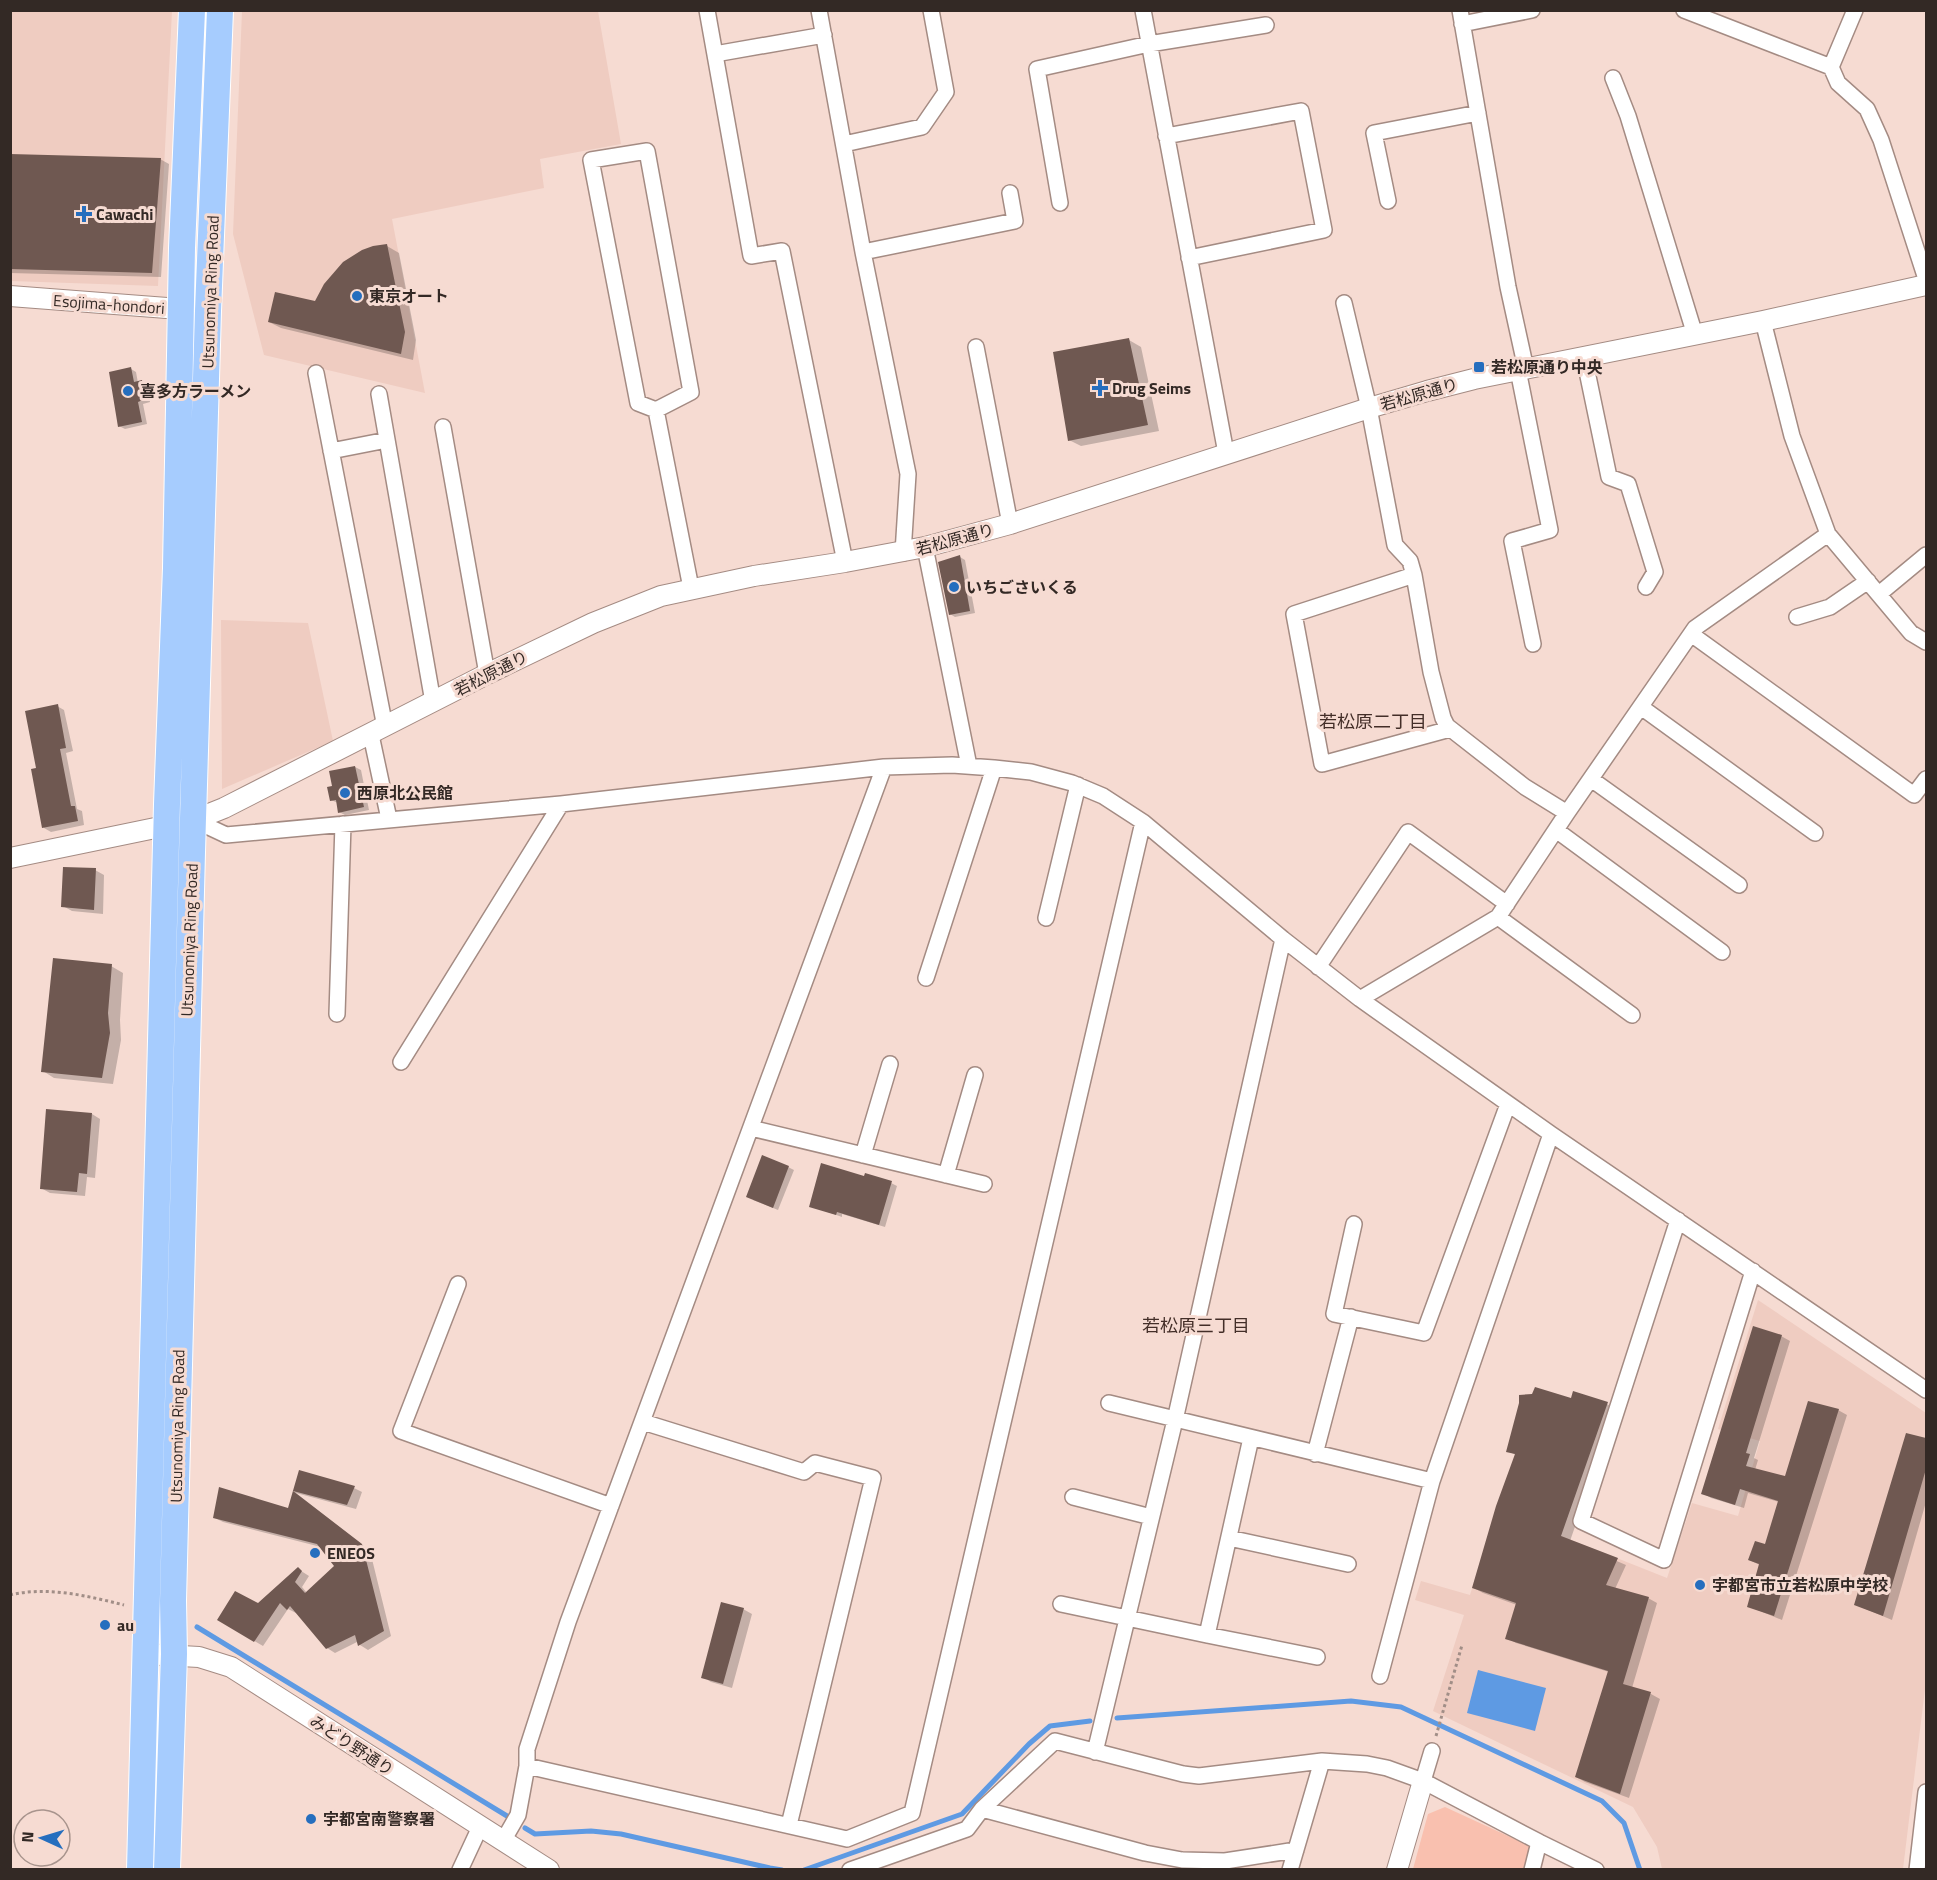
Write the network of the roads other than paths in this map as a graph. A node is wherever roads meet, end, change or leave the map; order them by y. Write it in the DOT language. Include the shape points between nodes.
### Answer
graph roads {
  1 [pos="192,10"];
  2 [pos="220,10"];
  3 [pos="707,10"];
  4 [pos="819,10"];
  5 [pos="931,10"];
  6 [pos="1143,10"];
  7 [pos="1532,10"];
  8 [pos="1684,10"];
  9 [pos="1855,10"];
  10 [pos="1461,17"];
  11 [pos="1266,25"];
  12 [pos="824,35"];
  13 [pos="1149,44"];
  14 [pos="715,54"];
  15 [pos="1831,67"];
  16 [pos="1613,78"];
  17 [pos="1478,113"];
  18 [pos="1167,136"];
  19 [pos="844,144"];
  20 [pos="1010,193"];
  21 [pos="1388,201"];
  22 [pos="1059,203"];
  23 [pos="863,252"];
  24 [pos="1189,258"];
  25 [pos="1926,279"];
  26 [pos="1926,285"];
  27 [pos="10,296"];
  28 [pos="1344,303"];
  29 [pos="180,309"];
  30 [pos="208,311"];
  31 [pos="1763,321"];
  32 [pos="1695,335"];
  33 [pos="975,347"];
  34 [pos="1584,357"];
  35 [pos="1522,369"];
  36 [pos="316,373"];
  37 [pos="379,394"];
  38 [pos="1369,408"];
  39 [pos="656,410"];
  40 [pos="443,428"];
  41 [pos="387,440"];
  42 [pos="331,451"];
  43 [pos="1226,453"];
  44 [pos="1010,524"];
  45 [pos="1828,534"];
  46 [pos="925,548"];
  47 [pos="903,553"];
  48 [pos="1926,555"];
  49 [pos="845,562"];
  50 [pos="1414,575"];
  51 [pos="1868,581"];
  52 [pos="1646,587"];
  53 [pos="691,588"];
  54 [pos="1879,594"];
  55 [pos="1797,617"];
  56 [pos="1692,634"];
  57 [pos="1926,642"];
  58 [pos="1533,644"];
  59 [pos="487,674"];
  60 [pos="433,702"];
  61 [pos="1641,707"];
  62 [pos="1450,729"];
  63 [pos="378,731"];
  64 [pos="969,766"];
  65 [pos="884,767"];
  66 [pos="994,768"];
  67 [pos="1591,779"];
  68 [pos="1926,779"];
  69 [pos="1078,785"];
  70 [pos="561,804"];
  71 [pos="1567,813"];
  72 [pos="389,819"];
  73 [pos="194,820"];
  74 [pos="1143,822"];
  75 [pos="168,824"];
  76 [pos="343,824"];
  77 [pos="1556,830"];
  78 [pos="1815,833"];
  79 [pos="10,858"];
  80 [pos="1739,885"];
  81 [pos="1507,904"];
  82 [pos="1498,917"];
  83 [pos="1046,918"];
  84 [pos="1283,939"];
  85 [pos="1722,952"];
  86 [pos="1318,967"];
  87 [pos="926,978"];
  88 [pos="1360,999"];
  89 [pos="337,1014"];
  90 [pos="1632,1015"];
  91 [pos="401,1062"];
  92 [pos="890,1064"];
  93 [pos="975,1075"];
  94 [pos="1508,1104"];
  95 [pos="751,1128"];
  96 [pos="1551,1134"];
  97 [pos="863,1155"];
  98 [pos="946,1175"];
  99 [pos="984,1184"];
  100 [pos="1677,1220"];
  101 [pos="1354,1224"];
  102 [pos="1753,1271"];
  103 [pos="458,1284"];
  104 [pos="1351,1317"];
  105 [pos="1926,1390"];
  106 [pos="1109,1403"];
  107 [pos="1175,1420"];
  108 [pos="643,1422"];
  109 [pos="1251,1438"];
  110 [pos="1315,1454"];
  111 [pos="1432,1481"];
  112 [pos="1073,1497"];
  113 [pos="611,1506"];
  114 [pos="1151,1517"];
  115 [pos="1229,1538"];
  116 [pos="1348,1564"];
  117 [pos="1061,1604"];
  118 [pos="1128,1619"];
  119 [pos="1208,1635"];
  120 [pos="145,1654"];
  121 [pos="174,1654"];
  122 [pos="1317,1657"];
  123 [pos="1380,1676"];
  124 [pos="1433,1744"];
  125 [pos="1095,1752"];
  126 [pos="1322,1761"];
  127 [pos="527,1766"];
  128 [pos="1423,1781"];
  129 [pos="1926,1792"];
  130 [pos="982,1809"];
  131 [pos="1925,1814"];
  132 [pos="789,1825"];
  133 [pos="480,1827"];
  134 [pos="503,1841"];
  135 [pos="1539,1842"];
  136 [pos="1296,1850"];
  137 [pos="863,1868"];
  138 [pos="140,1869"];
  139 [pos="167,1869"];
  140 [pos="460,1869"];
  141 [pos="549,1869"];
  142 [pos="1290,1869"];
  143 [pos="1397,1869"];
  144 [pos="1532,1869"];
  145 [pos="1596,1869"];
  146 [pos="1917,1869"];
  1 -- 29 [label="highway, Utsunomiya Ring Road"];
  2 -- 30 [label="highway, Utsunomiya Ring Road"];
  3 -- 14 [label="street"];
  4 -- 12 [label="street"];
  5 -- 19 [label="street" via="946,93 922,127"];
  6 -- 13 [label="street"];
  7 -- 10 [label="street"];
  8 -- 15 [label="street"];
  9 -- 15 [label="street"];
  10 -- 17 [label="street"];
  11 -- 13 [label="street"];
  12 -- 14 [label="street"];
  12 -- 19 [label="street"];
  13 -- 18 [label="street"];
  13 -- 22 [label="street" via="1037,69"];
  14 -- 49 [label="street" via="751,256 782,251"];
  15 -- 25 [label="street" via="1838,83 1867,109 1881,140"];
  16 -- 32 [label="street"];
  17 -- 21 [label="street" via="1374,133"];
  17 -- 35 [label="street"];
  18 -- 24 [label="street"];
  18 -- 24 [label="street" via="1301,111 1324,230"];
  19 -- 23 [label="street"];
  20 -- 23 [label="street" via="1015,221"];
  23 -- 47 [label="street" via="908,474"];
  24 -- 43 [label="street"];
  26 -- 31 [label="street, 若松原通り"];
  27 -- 29 [label="street, Esojima-hondori"];
  28 -- 38 [label="street"];
  29 -- 30 [label="street, Esojima-hondori"];
  29 -- 75 [label="highway, Utsunomiya Ring Road"];
  30 -- 73 [label="highway, Utsunomiya Ring Road"];
  31 -- 32 [label="street, 若松原通り"];
  31 -- 45 [label="street" via="1792,436"];
  32 -- 34 [label="street, 若松原通り"];
  33 -- 44 [label="street"];
  34 -- 35 [label="street, 若松原通り"];
  34 -- 52 [label="street" via="1609,477 1628,484 1655,572"];
  35 -- 38 [label="street, 若松原通り"];
  35 -- 58 [label="street" via="1550,530 1512,541"];
  36 -- 42 [label="street"];
  37 -- 41 [label="street"];
  38 -- 43 [label="street, 若松原通り"];
  38 -- 50 [label="street" via="1395,545 1410,561"];
  39 -- 39 [label="street" via="638,403 591,160 647,151 691,392"];
  39 -- 53 [label="street"];
  40 -- 59 [label="street"];
  41 -- 42 [label="street"];
  41 -- 60 [label="street"];
  42 -- 63 [label="street"];
  43 -- 44 [label="street, 若松原通り"];
  44 -- 46 [label="street, 若松原通り"];
  45 -- 51 [label="street"];
  45 -- 56 [label="street" via="1695,628"];
  46 -- 47 [label="street, 若松原通り"];
  46 -- 64 [label="street"];
  47 -- 49 [label="street, 若松原通り"];
  48 -- 54 [label="street"];
  49 -- 53 [label="street, 若松原通り"];
  50 -- 62 [label="street" via="1431,672 1443,718"];
  50 -- 62 [label="street" via="1294,614 1322,764"];
  51 -- 54 [label="street"];
  51 -- 55 [label="street" via="1830,607"];
  53 -- 59 [label="street, 若松原通り" via="602,619"];
  54 -- 57 [label="street" via="1911,633"];
  56 -- 61 [label="street"];
  56 -- 68 [label="street" via="1914,795"];
  59 -- 60 [label="street, 若松原通り"];
  60 -- 63 [label="street, 若松原通り"];
  61 -- 67 [label="street"];
  61 -- 78 [label="street"];
  62 -- 71 [label="street" via="1525,787"];
  63 -- 72 [label="street"];
  63 -- 73 [label="street, 若松原通り"];
  64 -- 65 [label="street"];
  64 -- 66 [label="street"];
  65 -- 70 [label="street"];
  65 -- 95 [label="street"];
  66 -- 69 [label="street" via="1031,772"];
  66 -- 87 [label="street"];
  67 -- 71 [label="street"];
  67 -- 80 [label="street"];
  69 -- 74 [label="street"];
  69 -- 83 [label="street"];
  70 -- 72 [label="street"];
  70 -- 91 [label="street"];
  71 -- 77 [label="street"];
  72 -- 76 [label="street"];
  73 -- 75 [label="street, 若松原通り"];
  73 -- 76 [label="street" via="226,835"];
  73 -- 121 [label="highway, Utsunomiya Ring Road"];
  74 -- 84 [label="street"];
  74 -- 132 [label="street" via="912,1813 847,1839"];
  75 -- 79 [label="street, 若松原通り"];
  75 -- 120 [label="highway, Utsunomiya Ring Road"];
  76 -- 89 [label="street"];
  77 -- 81 [label="street"];
  77 -- 85 [label="street"];
  81 -- 82 [label="street"];
  81 -- 86 [label="street" via="1408,832"];
  82 -- 88 [label="street"];
  82 -- 90 [label="street"];
  84 -- 86 [label="street"];
  84 -- 107 [label="street"];
  86 -- 88 [label="street"];
  88 -- 94 [label="street"];
  92 -- 97 [label="street"];
  93 -- 98 [label="street"];
  94 -- 96 [label="street"];
  94 -- 104 [label="street" via="1424,1333"];
  95 -- 97 [label="street"];
  95 -- 108 [label="street"];
  96 -- 100 [label="street"];
  96 -- 111 [label="street"];
  97 -- 98 [label="street"];
  98 -- 99 [label="street"];
  100 -- 102 [label="street"];
  100 -- 102 [label="street" via="1581,1521 1664,1560"];
  101 -- 104 [label="street" via="1334,1314"];
  102 -- 105 [label="street"];
  103 -- 113 [label="street" via="401,1431"];
  104 -- 110 [label="street"];
  106 -- 107 [label="street"];
  107 -- 109 [label="street"];
  107 -- 114 [label="street"];
  108 -- 113 [label="street"];
  108 -- 132 [label="street" via="804,1472 815,1463 873,1478"];
  109 -- 110 [label="street"];
  109 -- 115 [label="street"];
  110 -- 111 [label="street"];
  111 -- 123 [label="street"];
  112 -- 114 [label="street"];
  113 -- 127 [label="street" via="526,1749"];
  114 -- 118 [label="street"];
  115 -- 116 [label="street"];
  115 -- 119 [label="street"];
  117 -- 118 [label="street"];
  118 -- 119 [label="street"];
  118 -- 125 [label="street"];
  119 -- 122 [label="street"];
  120 -- 121 [label="street, みどり野通り"];
  120 -- 138 [label="highway, Utsunomiya Ring Road"];
  121 -- 133 [label="street, みどり野通り" via="200,1656 231,1667"];
  121 -- 139 [label="highway, Utsunomiya Ring Road"];
  124 -- 128 [label="street"];
  125 -- 126 [label="street" via="1198,1776"];
  125 -- 130 [label="street" via="1055,1741"];
  126 -- 128 [label="street" via="1367,1764"];
  126 -- 136 [label="street"];
  127 -- 132 [label="street"];
  127 -- 134 [label="street" via="518,1815"];
  128 -- 135 [label="street"];
  128 -- 143 [label="street"];
  129 -- 131 [label="street"];
  130 -- 136 [label="street" via="1182,1860 1225,1861"];
  130 -- 137 [label="street" via="967,1829"];
  131 -- 146 [label="street"];
  133 -- 134 [label="street, みどり野通り"];
  133 -- 140 [label="street"];
  134 -- 141 [label="street, みどり野通り"];
  135 -- 144 [label="street"];
  135 -- 145 [label="street"];
  136 -- 142 [label="street"];
}
